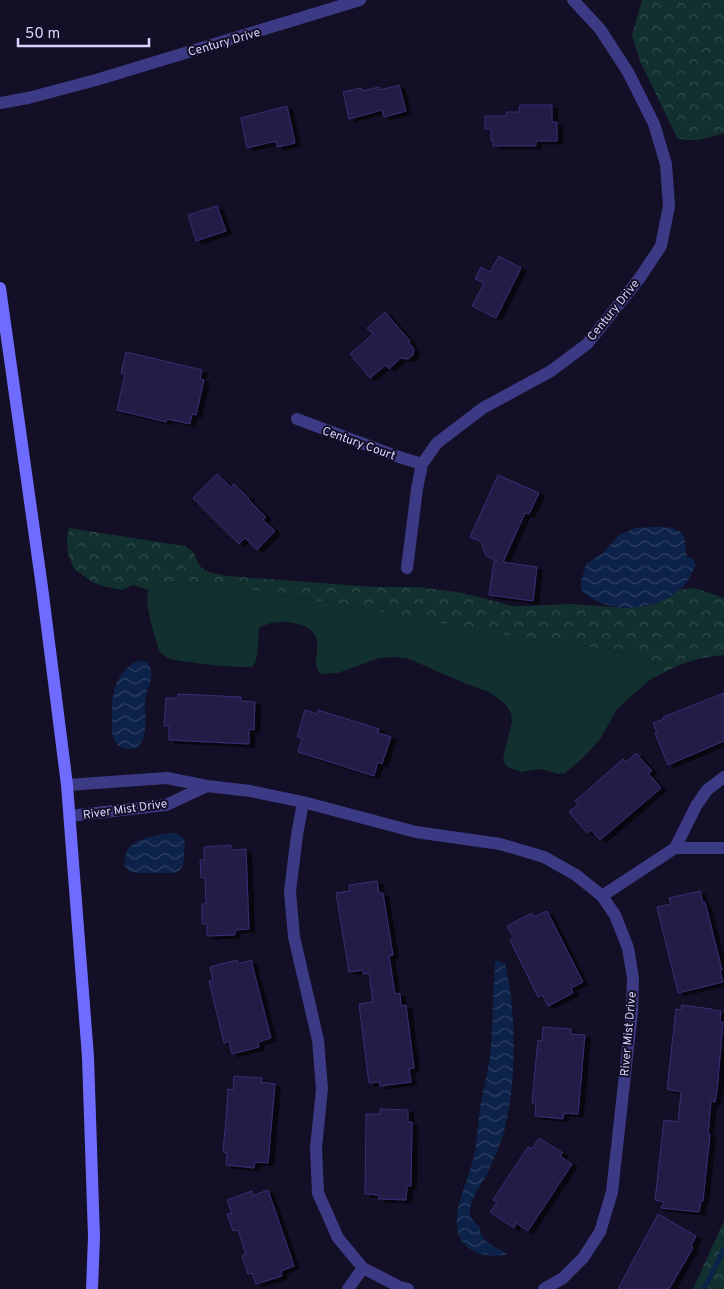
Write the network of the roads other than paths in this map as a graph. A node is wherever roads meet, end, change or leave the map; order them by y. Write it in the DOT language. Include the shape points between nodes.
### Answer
graph roads {
  1 [pos="360,0"];
  2 [pos="573,0"];
  3 [pos="0,103"];
  4 [pos="0,288"];
  5 [pos="297,420"];
  6 [pos="422,464"];
  7 [pos="407,568"];
  8 [pos="724,777"];
  9 [pos="67,785"];
  10 [pos="207,786"];
  11 [pos="303,802"];
  12 [pos="70,816"];
  13 [pos="675,848"];
  14 [pos="724,848"];
  15 [pos="602,896"];
  16 [pos="363,1268"];
  17 [pos="92,1289"];
  18 [pos="348,1289"];
  19 [pos="408,1289"];
  20 [pos="544,1289"];
  1 -- 3 [label="street, Century Drive" via="96,80"];
  2 -- 6 [label="street, Century Drive" via="600,29 654,124 666,164 669,206 661,246 587,344 551,371 483,408 459,425 436,443"];
  4 -- 9 [label="main road"];
  5 -- 6 [label="street, Century Court"];
  6 -- 7 [label="street, Century Drive"];
  8 -- 13 [label="street" via="707,790"];
  9 -- 10 [label="street, River Mist Drive" via="167,778"];
  9 -- 12 [label="main road"];
  10 -- 11 [label="street, River Mist Drive"];
  10 -- 12 [label="street, River Mist Drive" via="166,805"];
  11 -- 15 [label="street, River Mist Drive" via="416,832 500,844 544,856 576,875"];
  11 -- 16 [label="street" via="290,892 294,937 318,1040 322,1089 316,1148 318,1193 338,1238"];
  12 -- 17 [label="main road" via="88,1057 94,1236"];
  13 -- 14 [label="street"];
  13 -- 15 [label="street"];
  15 -- 20 [label="street, River Mist Drive" via="616,915 628,948 633,978 612,1192 600,1232 583,1258 563,1278"];
  16 -- 18 [label="street"];
  16 -- 19 [label="street"];
}
